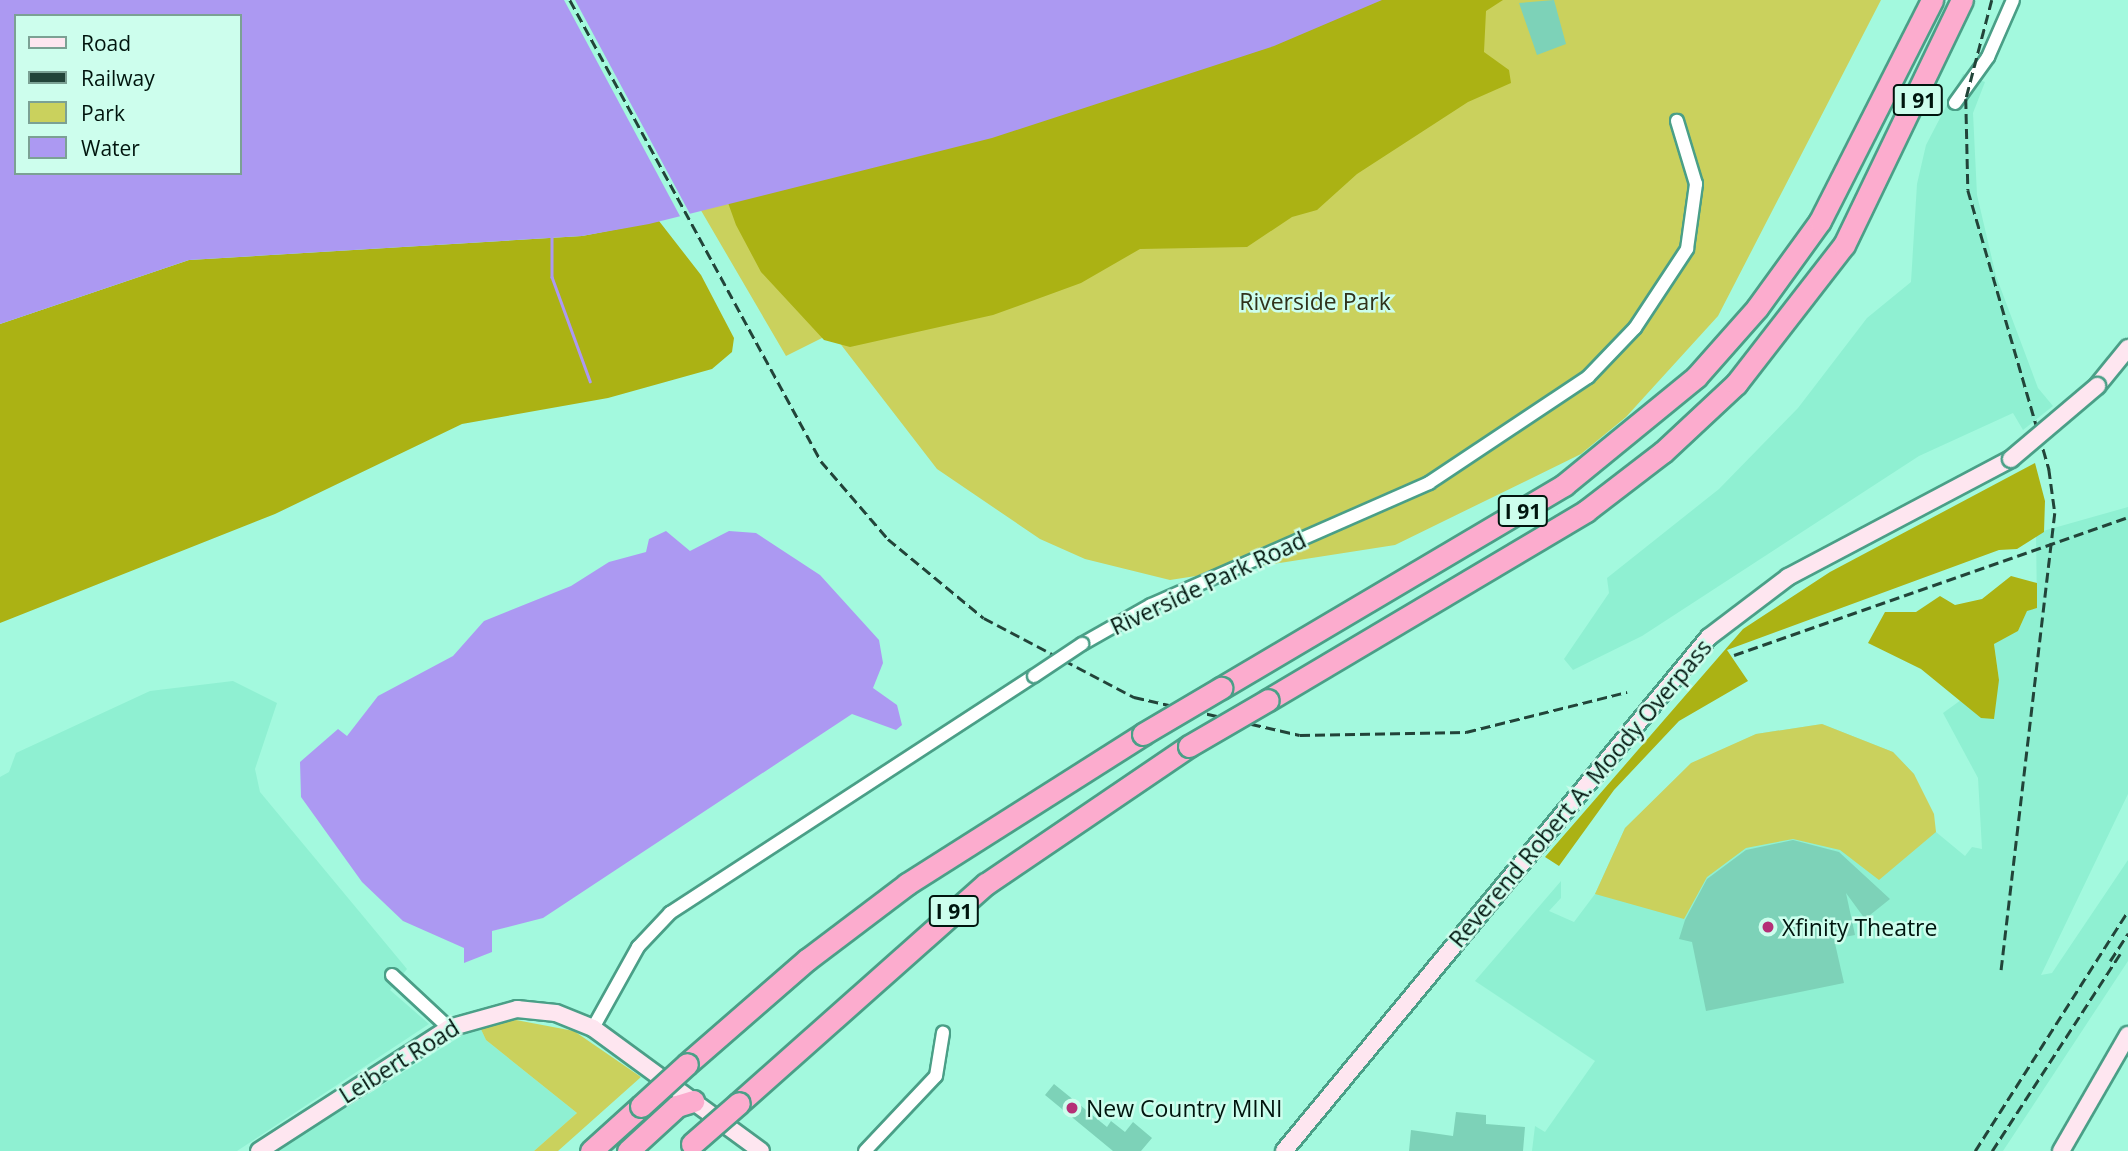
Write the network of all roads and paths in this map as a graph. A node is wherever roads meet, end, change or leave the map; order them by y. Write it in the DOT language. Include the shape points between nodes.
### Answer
graph roads {
  1 [pos="1918,0"];
  2 [pos="1932,0"];
  3 [pos="1962,0"];
  4 [pos="1977,0"];
  5 [pos="2013,0"];
  6 [pos="1903,66"];
  7 [pos="1955,103"];
  8 [pos="1677,121"];
  9 [pos="1871,198"];
  10 [pos="2128,348"];
  11 [pos="392,975"];
  12 [pos="449,1028"];
  13 [pos="593,1028"];
  14 [pos="943,1033"];
  15 [pos="2128,1035"];
  16 [pos="693,1101"];
  17 [pos="688,1148"];
  18 [pos="259,1151"];
  19 [pos="591,1151"];
  20 [pos="628,1151"];
  21 [pos="648,1151"];
  22 [pos="761,1151"];
  23 [pos="865,1151"];
  24 [pos="1284,1151"];
  25 [pos="2061,1151"];
  1 -- 6 [label="highway"];
  2 -- 6 [label="highway, I 91"];
  3 -- 9 [label="highway, I 91"];
  4 -- 9 [label="highway" via="1906,152"];
  5 -- 7 [label="street" via="1988,57"];
  6 -- 19 [label="highway, I 91, bridge" via="1801,249 1738,331 1669,402 1556,491 1143,734 907,884 808,959"];
  8 -- 13 [label="street, Riverside Park Road, bridge" via="1696,184 1689,244 1659,295 1602,364 1436,479 1138,611 670,913 638,947"];
  9 -- 17 [label="highway, I 91, bridge" via="1783,331 1663,452 1572,520 1189,746 979,890"];
  10 -- 24 [label="main road, Reverend Robert A. Moody Overpass, bridge" via="2097,386 2011,458 1788,577 1709,637"];
  11 -- 12 [label="street"];
  12 -- 13 [label="main road, Leibert Road" via="488,1013 527,1009"];
  12 -- 18 [label="main road, Leibert Road"];
  13 -- 16 [label="main road, Leibert Road"];
  14 -- 23 [label="street" via="936,1076"];
  15 -- 25 [label="main road"];
  16 -- 20 [label="highway" via="677,1106"];
  16 -- 21 [label="highway" via="685,1117"];
  16 -- 22 [label="main road, Leibert Road"];
}
